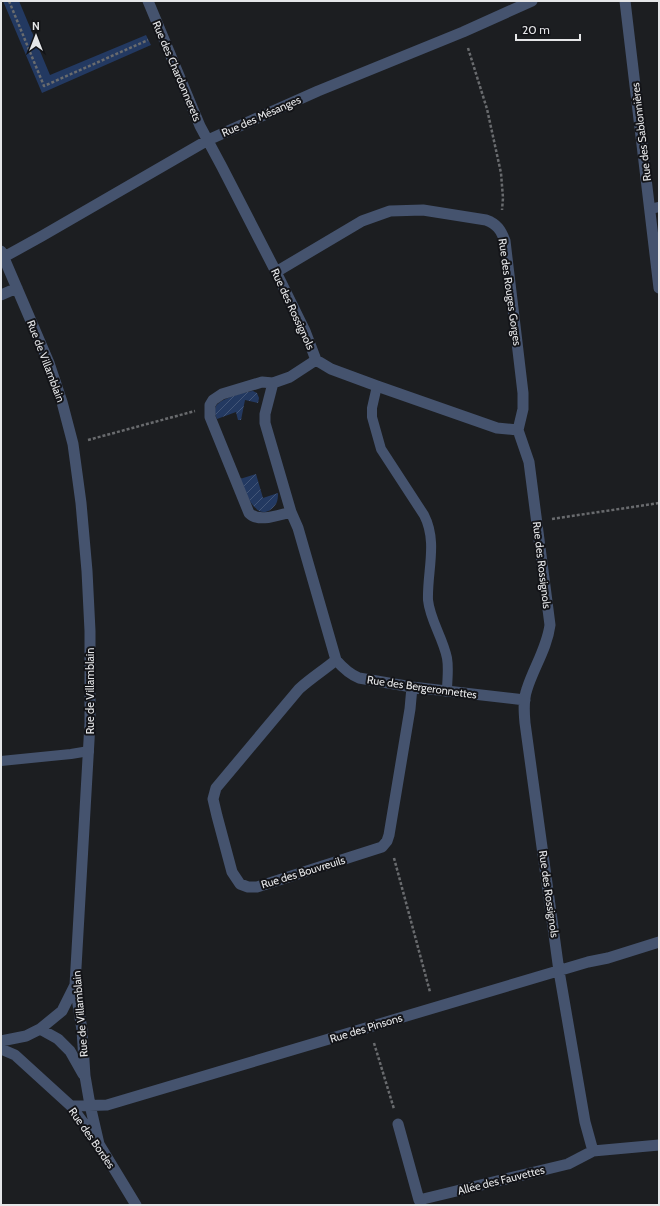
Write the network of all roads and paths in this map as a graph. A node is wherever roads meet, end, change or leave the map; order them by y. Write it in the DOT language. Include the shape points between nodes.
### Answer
graph roads {
  1 [pos="9,1"];
  2 [pos="148,1"];
  3 [pos="532,1"];
  4 [pos="625,1"];
  5 [pos="463,32"];
  6 [pos="161,34"];
  7 [pos="208,140"];
  8 [pos="655,208"];
  9 [pos="497,226"];
  10 [pos="2,254"];
  11 [pos="276,272"];
  12 [pos="17,288"];
  13 [pos="659,288"];
  14 [pos="1,295"];
  15 [pos="316,360"];
  16 [pos="273,383"];
  17 [pos="376,386"];
  18 [pos="210,411"];
  19 [pos="518,430"];
  20 [pos="84,441"];
  21 [pos="659,503"];
  22 [pos="291,512"];
  23 [pos="545,520"];
  24 [pos="336,660"];
  25 [pos="412,687"];
  26 [pos="447,692"];
  27 [pos="525,700"];
  28 [pos="89,751"];
  29 [pos="1,760"];
  30 [pos="387,841"];
  31 [pos="659,942"];
  32 [pos="559,971"];
  33 [pos="75,985"];
  34 [pos="434,1008"];
  35 [pos="370,1027"];
  36 [pos="40,1029"];
  37 [pos="1,1041"];
  38 [pos="1,1049"];
  39 [pos="85,1076"];
  40 [pos="90,1105"];
  41 [pos="71,1106"];
  42 [pos="398,1124"];
  43 [pos="99,1144"];
  44 [pos="659,1145"];
  45 [pos="593,1151"];
  46 [pos="136,1205"];
  1 -- 6 [label="path" via="44,86"];
  2 -- 6 [label="street, Rue des Chardonnerets"];
  3 -- 5 [label="street, Rue des Mésanges"];
  4 -- 8 [label="street, Rue des Sablonnières"];
  5 -- 7 [label="street, Rue des Mésanges" via="311,94"];
  5 -- 9 [label="path" via="487,109 501,173 503,198 501,221"];
  6 -- 7 [label="street, Rue des Chardonnerets"];
  7 -- 10 [label="street, Rue des Mésanges" via="42,236"];
  7 -- 11 [label="street, Rue des Rossignols"];
  8 -- 13 [label="street, Rue des Sablonnières"];
  9 -- 11 [label="street, Rue des Rouges Gorges" via="486,220 423,210 390,211 362,221"];
  9 -- 19 [label="street, Rue des Rouges Gorges" via="504,241 523,393 523,409"];
  10 -- 12 [label="street, Rue de Villamblain"];
  11 -- 15 [label="street, Rue des Rossignols"];
  12 -- 14 [label="street"];
  12 -- 28 [label="street, Rue de Villamblain" via="49,363 73,444 82,503 90,631"];
  15 -- 16 [label="street" via="290,377"];
  15 -- 17 [label="street, Rue des Rossignols" via="331,369"];
  16 -- 18 [label="street" via="262,382 222,394 213,400"];
  16 -- 22 [label="street, Rue des Bergeronnettes" via="265,414 266,423"];
  17 -- 19 [label="street, Rue des Rossignols" via="497,428"];
  17 -- 26 [label="lane" via="372,417 381,449 428,522 432,552 428,599 447,656"];
  18 -- 20 [label="path" via="197,410"];
  18 -- 22 [label="street" via="210,417 249,513 260,518"];
  19 -- 27 [label="street, Rue des Rossignols" via="529,462 550,625 542,654 526,690"];
  21 -- 23 [label="path"];
  22 -- 24 [label="street, Rue des Bergeronnettes" via="298,528"];
  24 -- 25 [label="street, Rue des Bergeronnettes" via="344,670 359,678"];
  24 -- 30 [label="street, Rue des Bouvreuils" via="299,689 216,788 213,799 232,872 240,884 257,886 382,847"];
  25 -- 26 [label="street, Rue des Bergeronnettes"];
  25 -- 30 [label="street"];
  26 -- 27 [label="street, Rue des Bergeronnettes"];
  27 -- 32 [label="street, Rue des Rossignols" via="523,711"];
  28 -- 29 [label="lane"];
  28 -- 33 [label="street, Rue de Villamblain"];
  30 -- 34 [label="path" via="392,848"];
  31 -- 32 [label="street, Rue des Pinsons"];
  32 -- 34 [label="street, Rue des Pinsons"];
  32 -- 45 [label="street, Rue des Rossignols" via="585,1122"];
  33 -- 36 [label="street" via="62,1011"];
  33 -- 39 [label="street, Rue de Villamblain" via="82,1030"];
  34 -- 35 [label="street, Rue des Pinsons"];
  35 -- 40 [label="street, Rue des Pinsons" via="107,1105"];
  35 -- 42 [label="path"];
  36 -- 37 [label="street" via="26,1036"];
  36 -- 39 [label="street" via="58,1039 70,1051"];
  38 -- 41 [label="street, Rue des Bordes" via="15,1055"];
  39 -- 40 [label="street, Rue de Villamblain"];
  40 -- 41 [label="street, Rue des Pinsons"];
  40 -- 43 [label="street, Rue de Villamblain"];
  41 -- 43 [label="street, Rue des Bordes"];
  42 -- 45 [label="street, Allée des Fauvettes" via="419,1200 568,1164"];
  43 -- 46 [label="street, Rue des Bordes"];
  44 -- 45 [label="street, Allée des Fauvettes"];
}
